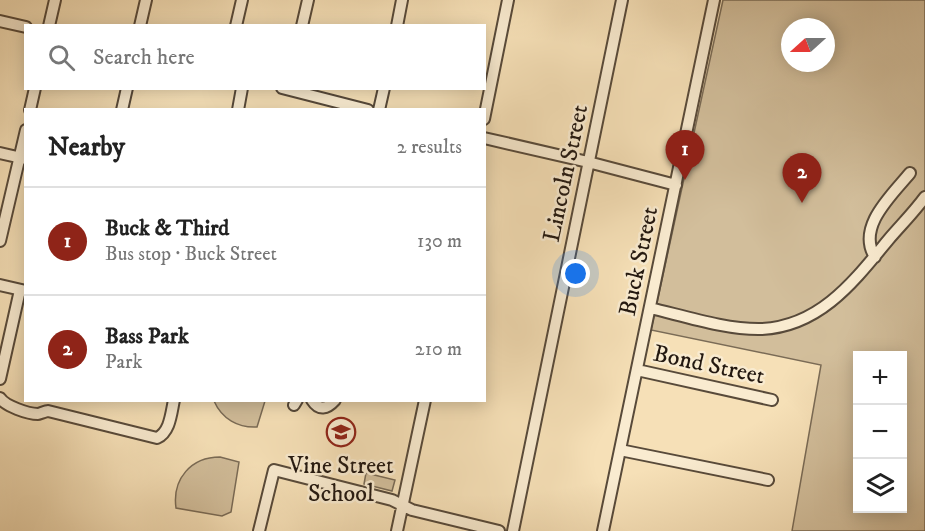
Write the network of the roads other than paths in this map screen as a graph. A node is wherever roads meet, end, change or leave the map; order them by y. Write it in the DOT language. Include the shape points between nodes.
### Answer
graph roads {
  1 [pos="55,0"];
  2 [pos="146,0"];
  3 [pos="242,0"];
  4 [pos="308,0"];
  5 [pos="402,0"];
  6 [pos="508,0"];
  7 [pos="622,0"];
  8 [pos="714,0"];
  9 [pos="0,21"];
  10 [pos="49,24"];
  11 [pos="140,24"];
  12 [pos="236,24"];
  13 [pos="302,24"];
  14 [pos="397,24"];
  15 [pos="24,27"];
  16 [pos="35,90"];
  17 [pos="127,90"];
  18 [pos="242,90"];
  19 [pos="290,90"];
  20 [pos="384,90"];
  21 [pos="30,108"];
  22 [pos="122,108"];
  23 [pos="237,108"];
  24 [pos="360,108"];
  25 [pos="379,108"];
  26 [pos="486,109"];
  27 [pos="486,138"];
  28 [pos="0,153"];
  29 [pos="22,158"];
  30 [pos="588,162"];
  31 [pos="910,173"];
  32 [pos="676,185"];
  33 [pos="925,197"];
  34 [pos="0,241"];
  35 [pos="875,257"];
  36 [pos="0,285"];
  37 [pos="23,290"];
  38 [pos="650,308"];
  39 [pos="20,315"];
  40 [pos="637,370"];
  41 [pos="0,379"];
  42 [pos="0,398"];
  43 [pos="772,400"];
  44 [pos="174,402"];
  45 [pos="313,402"];
  46 [pos="333,402"];
  47 [pos="425,402"];
  48 [pos="620,450"];
  49 [pos="768,480"];
  50 [pos="403,505"];
  51 [pos="259,531"];
  52 [pos="397,531"];
  53 [pos="499,531"];
  54 [pos="513,531"];
  55 [pos="603,531"];
  1 -- 10 [label="street"];
  2 -- 11 [label="street"];
  3 -- 12 [label="street"];
  4 -- 13 [label="street"];
  5 -- 14 [label="street"];
  6 -- 26 [label="street"];
  7 -- 30 [label="street, Lincoln Street"];
  8 -- 32 [label="street, Buck Street"];
  9 -- 15 [label="street"];
  16 -- 21 [label="street"];
  17 -- 22 [label="street"];
  18 -- 23 [label="street"];
  19 -- 24 [label="street"];
  20 -- 25 [label="street"];
  27 -- 30 [label="street"];
  28 -- 29 [label="street"];
  29 -- 34 [label="street"];
  30 -- 32 [label="street"];
  30 -- 54 [label="street, Lincoln Street"];
  31 -- 35 [label="street" via="877,212 870,233 870,250"];
  32 -- 38 [label="street, Buck Street"];
  33 -- 35 [label="street"];
  35 -- 38 [label="street" via="838,297 799,320 777,327 748,328"];
  36 -- 37 [label="street"];
  37 -- 39 [label="street"];
  38 -- 40 [label="street, Buck Street"];
  39 -- 41 [label="street"];
  40 -- 43 [label="street, Bond Street"];
  40 -- 48 [label="street, Buck Street"];
  42 -- 44 [label="street" via="3,404 39,414 48,411 157,438 167,429"];
  45 -- 46 [label="street" via="324,409"];
  47 -- 50 [label="street"];
  48 -- 49 [label="street"];
  48 -- 55 [label="street, Buck Street"];
  50 -- 51 [label="street" via="274,470"];
  50 -- 52 [label="street"];
  50 -- 53 [label="street"];
}
